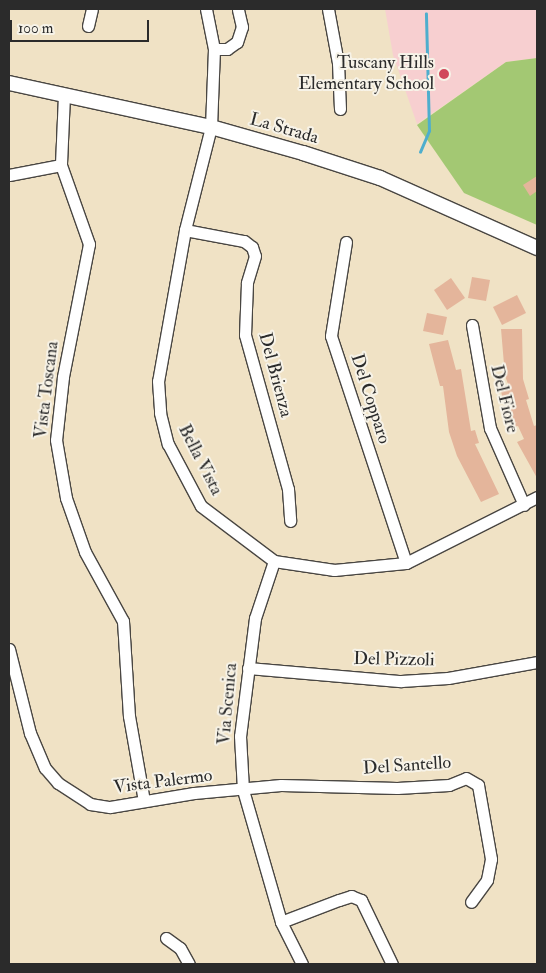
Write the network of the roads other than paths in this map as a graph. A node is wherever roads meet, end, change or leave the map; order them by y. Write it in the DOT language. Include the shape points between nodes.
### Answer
graph roads {
  1 [pos="92,9"];
  2 [pos="206,9"];
  3 [pos="238,9"];
  4 [pos="328,9"];
  5 [pos="88,26"];
  6 [pos="214,49"];
  7 [pos="9,83"];
  8 [pos="64,95"];
  9 [pos="340,109"];
  10 [pos="211,127"];
  11 [pos="61,165"];
  12 [pos="9,175"];
  13 [pos="185,230"];
  14 [pos="346,242"];
  15 [pos="537,248"];
  16 [pos="472,325"];
  17 [pos="537,497"];
  18 [pos="524,505"];
  19 [pos="290,521"];
  20 [pos="274,561"];
  21 [pos="406,563"];
  22 [pos="9,649"];
  23 [pos="10,662"];
  24 [pos="537,662"];
  25 [pos="248,668"];
  26 [pos="243,790"];
  27 [pos="144,801"];
  28 [pos="471,902"];
  29 [pos="281,922"];
  30 [pos="166,938"];
  31 [pos="189,964"];
  32 [pos="302,964"];
  33 [pos="392,964"];
  1 -- 5 [label="street"];
  2 -- 6 [label="street, Bella Vista"];
  3 -- 6 [label="street" via="242,27 237,42 227,49"];
  4 -- 9 [label="street" via="338,63"];
  6 -- 10 [label="street, Bella Vista"];
  7 -- 8 [label="street, La Strada"];
  8 -- 10 [label="street, La Strada"];
  8 -- 11 [label="street, Vista Toscana"];
  10 -- 13 [label="street, Bella Vista"];
  10 -- 15 [label="street, La Strada" via="380,178"];
  11 -- 12 [label="street"];
  11 -- 27 [label="street, Vista Toscana" via="89,244 63,377 56,440 66,498 85,552 123,621 130,716"];
  13 -- 19 [label="street, Del Brienza" via="244,241 252,247 255,256 247,283 245,335 288,489"];
  13 -- 20 [label="street, Bella Vista" via="158,380 160,413 166,436 201,506"];
  14 -- 21 [label="street, Del Copparo" via="331,336"];
  16 -- 18 [label="street, Del Fiore" via="490,428"];
  17 -- 18 [label="street, Bella Vista"];
  18 -- 21 [label="street, Bella Vista"];
  20 -- 21 [label="street, Bella Vista" via="334,570"];
  20 -- 25 [label="street, Via Scenica" via="255,618"];
  22 -- 23 [label="street, Vista Palermo"];
  23 -- 27 [label="street, Vista Palermo" via="30,733 45,768 58,783 90,804 110,807"];
  24 -- 25 [label="street, Del Pizzoli" via="448,678 401,681"];
  25 -- 26 [label="street, Via Scenica" via="240,736"];
  26 -- 27 [label="street, Vista Palermo"];
  26 -- 28 [label="street, Del Santello" via="281,785 397,788 450,785 466,778 478,785 490,859 487,880"];
  26 -- 29 [label="street, Via Scenica"];
  29 -- 32 [label="street, Via Scenica"];
  29 -- 33 [label="street" via="351,896 361,900"];
  30 -- 31 [label="street" via="180,948"];
}
